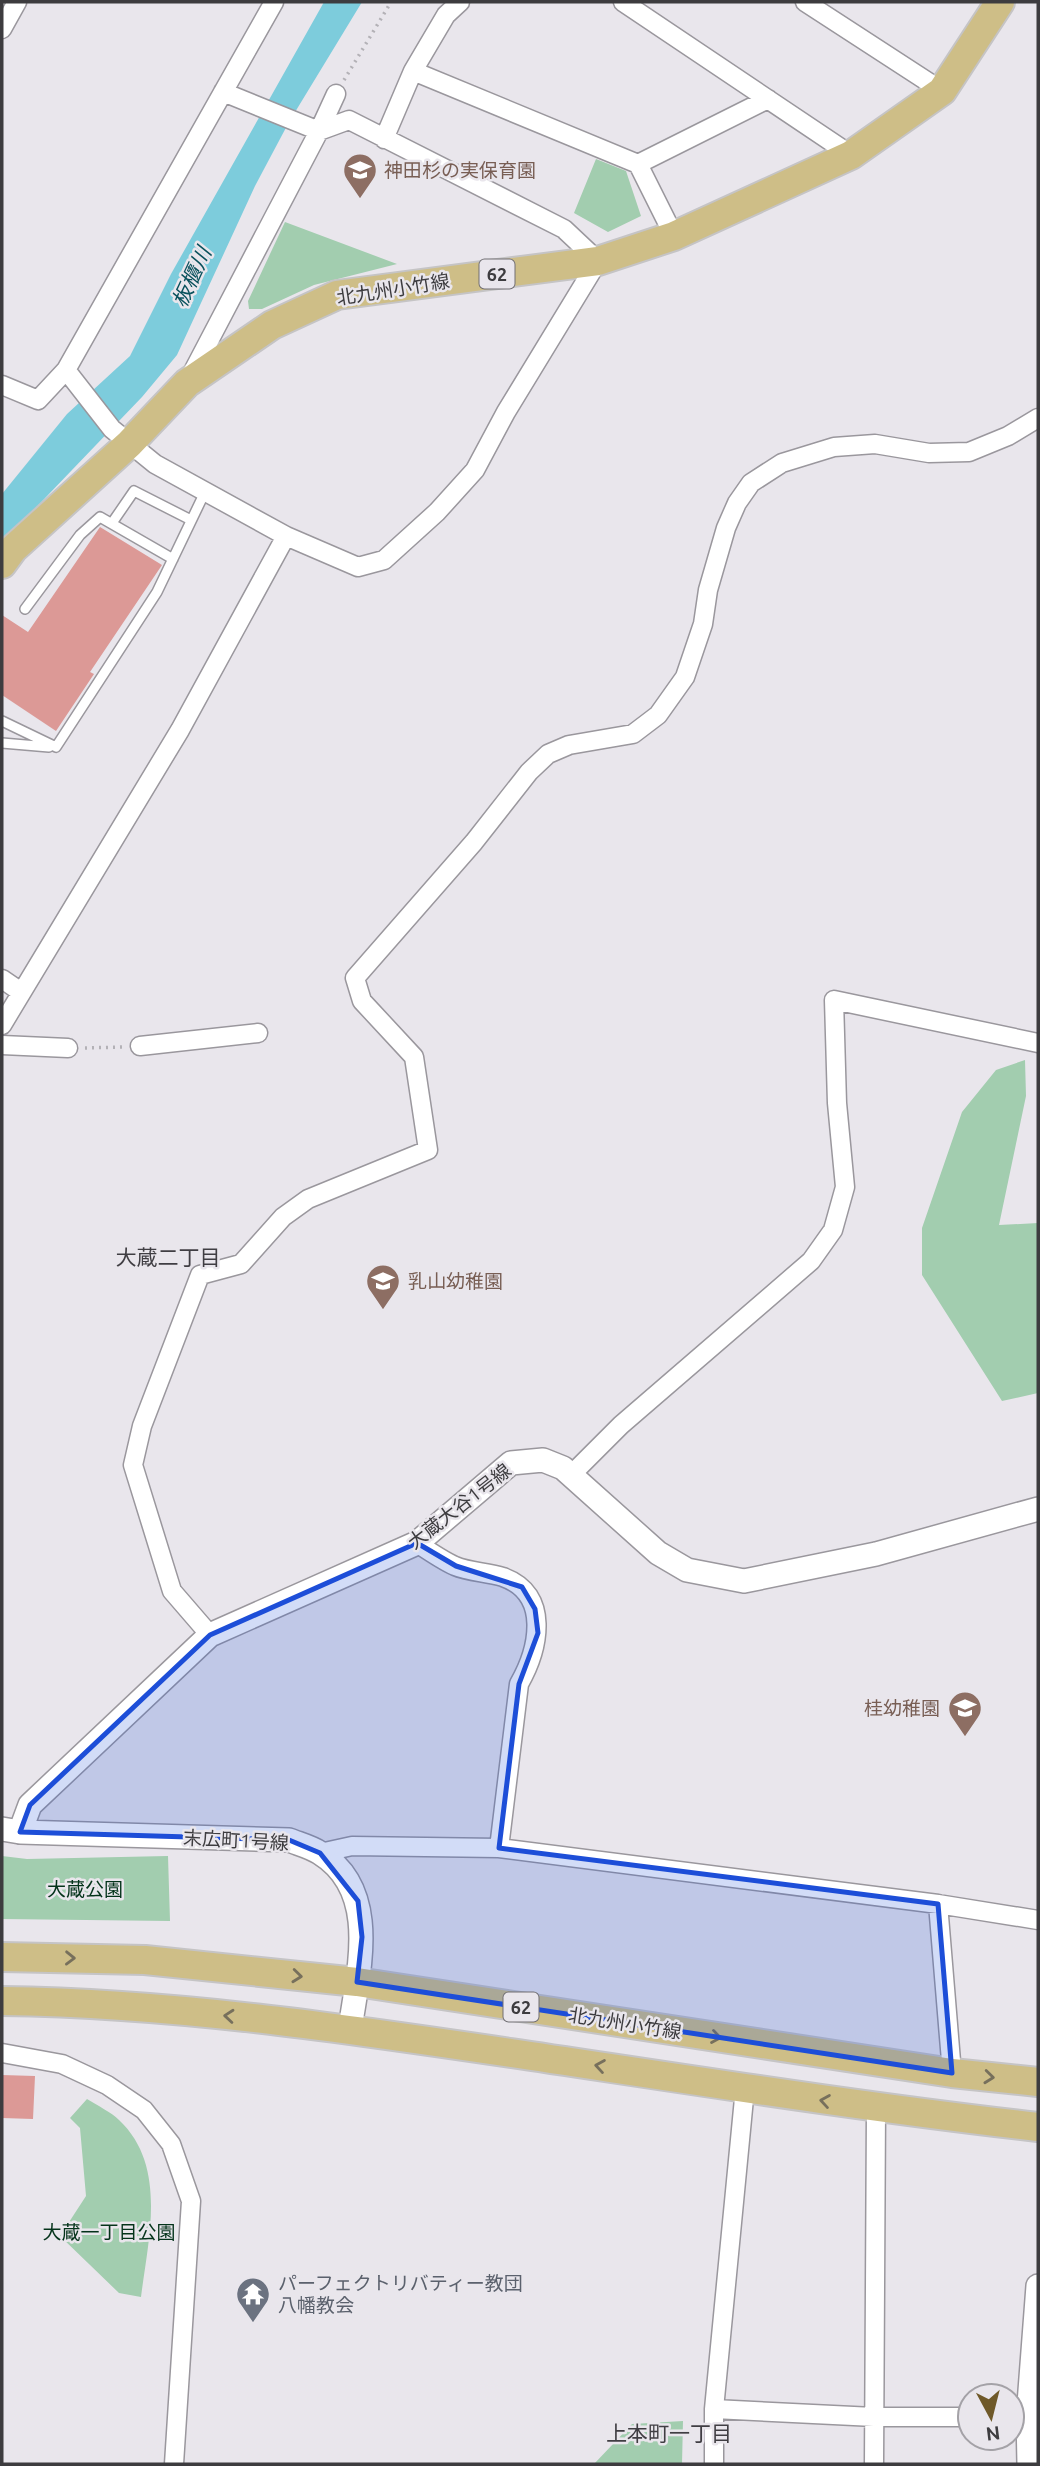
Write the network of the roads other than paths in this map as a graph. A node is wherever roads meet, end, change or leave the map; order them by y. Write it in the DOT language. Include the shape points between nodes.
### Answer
graph roads {
  1 [pos="17,2"];
  2 [pos="274,2"];
  3 [pos="460,2"];
  4 [pos="623,2"];
  5 [pos="806,2"];
  6 [pos="1000,2"];
  7 [pos="2,29"];
  8 [pos="413,71"];
  9 [pos="942,91"];
  10 [pos="223,92"];
  11 [pos="336,94"];
  12 [pos="768,99"];
  13 [pos="313,129"];
  14 [pos="384,139"];
  15 [pos="851,155"];
  16 [pos="638,164"];
  17 [pos="674,236"];
  18 [pos="598,261"];
  19 [pos="66,370"];
  20 [pos="187,383"];
  21 [pos="2,385"];
  22 [pos="1038,418"];
  23 [pos="121,436"];
  24 [pos="205,492"];
  25 [pos="191,520"];
  26 [pos="112,523"];
  27 [pos="286,536"];
  28 [pos="173,559"];
  29 [pos="2,564"];
  30 [pos="25,609"];
  31 [pos="2,721"];
  32 [pos="2,743"];
  33 [pos="56,747"];
  34 [pos="2,979"];
  35 [pos="21,992"];
  36 [pos="2,1025"];
  37 [pos="258,1033"];
  38 [pos="1038,1043"];
  39 [pos="2,1045"];
  40 [pos="140,1046"];
  41 [pos="68,1048"];
  42 [pos="571,1475"];
  43 [pos="1038,1509"];
  44 [pos="417,1543"];
  45 [pos="211,1636"];
  46 [pos="11,1831"];
  47 [pos="499,1848"];
  48 [pos="320,1853"];
  49 [pos="938,1904"];
  50 [pos="1038,1920"];
  51 [pos="2,1957"];
  52 [pos="357,1982"];
  53 [pos="2,2001"];
  54 [pos="350,2029"];
  55 [pos="2,2053"];
  56 [pos="952,2073"];
  57 [pos="1038,2082"];
  58 [pos="745,2088"];
  59 [pos="876,2109"];
  60 [pos="1038,2127"];
  61 [pos="1038,2286"];
  62 [pos="1025,2382"];
  63 [pos="714,2409"];
  64 [pos="874,2417"];
  65 [pos="956,2417"];
  66 [pos="174,2464"];
  67 [pos="714,2464"];
  68 [pos="874,2464"];
  1 -- 7 [label="street"];
  2 -- 10 [label="street"];
  3 -- 8 [label="street" via="446,15"];
  4 -- 12 [label="street"];
  5 -- 9 [label="street"];
  6 -- 9 [label="main road, 北九州小竹線 / 62"];
  8 -- 14 [label="street"];
  8 -- 16 [label="street"];
  9 -- 15 [label="main road, 北九州小竹線 / 62"];
  10 -- 13 [label="street"];
  10 -- 19 [label="street"];
  11 -- 13 [label="street"];
  12 -- 15 [label="street"];
  12 -- 16 [label="street"];
  13 -- 14 [label="street" via="349,120"];
  13 -- 20 [label="street"];
  14 -- 18 [label="street" via="564,229"];
  15 -- 17 [label="main road, 北九州小竹線 / 62"];
  16 -- 17 [label="street"];
  17 -- 18 [label="main road, 北九州小竹線 / 62"];
  18 -- 20 [label="main road, 北九州小竹線 / 62" via="337,295 272,325"];
  18 -- 27 [label="street" via="475,470 384,560 358,567"];
  19 -- 21 [label="street" via="38,400"];
  19 -- 23 [label="street"];
  20 -- 23 [label="main road, 北九州小竹線 / 62"];
  22 -- 45 [label="street" via="969,452 929,453 875,444 834,447 782,463 751,483 726,528 685,677 658,715 633,734 569,745 548,754 355,978 362,1001 414,1057 428,1150 308,1199 283,1217 241,1264 200,1275 142,1426 134,1465 172,1591"];
  23 -- 24 [label="street" via="155,464"];
  23 -- 29 [label="main road, 北九州小竹線 / 62"];
  24 -- 25 [label="lane"];
  24 -- 27 [label="street"];
  25 -- 26 [label="lane" via="134,491"];
  25 -- 28 [label="lane"];
  26 -- 28 [label="lane"];
  26 -- 30 [label="lane" via="100,517 80,535"];
  27 -- 35 [label="street" via="180,730"];
  28 -- 33 [label="lane" via="158,592"];
  31 -- 33 [label="lane"];
  32 -- 33 [label="lane"];
  34 -- 35 [label="street"];
  35 -- 36 [label="street"];
  37 -- 40 [label="street"];
  38 -- 42 [label="street" via="834,1000 845,1187 833,1230 811,1261 621,1425"];
  39 -- 41 [label="street"];
  42 -- 43 [label="street, 大蔵大谷1号線" via="658,1553 687,1570 744,1581 876,1554"];
  42 -- 44 [label="street, 大蔵大谷1号線" via="543,1460 511,1463"];
  44 -- 45 [label="street, 大蔵大谷1号線"];
  44 -- 47 [label="street" via="456,1566 522,1587 535,1609 538,1633 531,1663 519,1684"];
  45 -- 46 [label="street, 大蔵大谷1号線" via="30,1805"];
  46 -- 48 [label="street, 末広町1号線" via="289,1840"];
  47 -- 48 [label="street" via="352,1846"];
  47 -- 49 [label="street"];
  48 -- 52 [label="street, 末広町1号線" via="339,1870 358,1901 362,1937"];
  49 -- 50 [label="street"];
  49 -- 56 [label="street"];
  51 -- 52 [label="main road, 北九州小竹線 / 62, one-way" via="145,1960"];
  52 -- 54 [label="street, 末広町1号線"];
  52 -- 56 [label="main road, 北九州小竹線 / 62, one-way"];
  54 -- 53 [label="main road, one-way" via="72,2002"];
  58 -- 54 [label="main road, one-way"];
  55 -- 66 [label="street" via="62,2064 107,2085 144,2110 171,2144 191,2201"];
  56 -- 57 [label="main road, 北九州小竹線 / 62, one-way"];
  59 -- 58 [label="main road, one-way"];
  58 -- 63 [label="street"];
  59 -- 60 [label="main road"];
  59 -- 64 [label="street"];
  61 -- 62 [label="street"];
  63 -- 64 [label="street"];
  63 -- 67 [label="street"];
  64 -- 65 [label="street"];
  64 -- 68 [label="street"];
}
